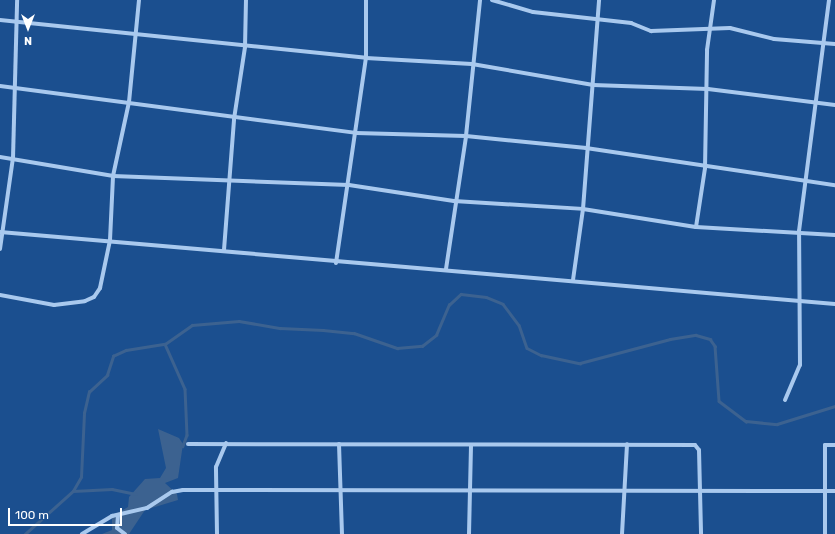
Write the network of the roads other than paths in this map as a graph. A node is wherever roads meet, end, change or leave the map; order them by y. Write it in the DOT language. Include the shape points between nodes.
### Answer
graph roads {
  1 [pos="16,0"];
  2 [pos="139,0"];
  3 [pos="246,0"];
  4 [pos="366,0"];
  5 [pos="480,0"];
  6 [pos="492,0"];
  7 [pos="599,0"];
  8 [pos="714,0"];
  9 [pos="829,0"];
  10 [pos="596,19"];
  11 [pos="0,20"];
  12 [pos="15,21"];
  13 [pos="708,29"];
  14 [pos="136,32"];
  15 [pos="826,44"];
  16 [pos="835,44"];
  17 [pos="245,46"];
  18 [pos="366,58"];
  19 [pos="472,64"];
  20 [pos="593,85"];
  21 [pos="0,86"];
  22 [pos="16,87"];
  23 [pos="708,89"];
  24 [pos="129,102"];
  25 [pos="816,102"];
  26 [pos="835,105"];
  27 [pos="234,119"];
  28 [pos="356,133"];
  29 [pos="466,136"];
  30 [pos="586,148"];
  31 [pos="0,157"];
  32 [pos="13,158"];
  33 [pos="705,168"];
  34 [pos="113,176"];
  35 [pos="229,181"];
  36 [pos="807,183"];
  37 [pos="349,185"];
  38 [pos="835,185"];
  39 [pos="454,201"];
  40 [pos="584,209"];
  41 [pos="696,227"];
  42 [pos="799,231"];
  43 [pos="1,232"];
  44 [pos="835,235"];
  45 [pos="110,240"];
  46 [pos="0,249"];
  47 [pos="224,250"];
  48 [pos="336,263"];
  49 [pos="446,269"];
  50 [pos="573,280"];
  51 [pos="0,294"];
  52 [pos="797,301"];
  53 [pos="835,304"];
  54 [pos="786,400"];
  55 [pos="226,443"];
  56 [pos="188,444"];
  57 [pos="339,444"];
  58 [pos="627,444"];
  59 [pos="835,445"];
  60 [pos="471,446"];
  61 [pos="339,490"];
  62 [pos="469,490"];
  63 [pos="623,490"];
  64 [pos="216,491"];
  65 [pos="702,491"];
  66 [pos="824,491"];
  67 [pos="835,492"];
  68 [pos="118,515"];
  69 [pos="82,534"];
  70 [pos="125,534"];
  71 [pos="217,534"];
  72 [pos="342,534"];
  73 [pos="469,534"];
  74 [pos="622,534"];
  75 [pos="701,534"];
  76 [pos="825,534"];
  1 -- 12 [label="street"];
  2 -- 14 [label="street"];
  3 -- 17 [label="street"];
  4 -- 18 [label="street"];
  5 -- 19 [label="street"];
  6 -- 10 [label="street" via="533,12"];
  7 -- 10 [label="street"];
  8 -- 13 [label="street"];
  9 -- 15 [label="street"];
  10 -- 13 [label="street" via="631,23 651,31"];
  10 -- 20 [label="street"];
  11 -- 12 [label="street"];
  12 -- 14 [label="street"];
  12 -- 22 [label="street"];
  13 -- 15 [label="street" via="737,29 774,39"];
  13 -- 23 [label="street"];
  14 -- 17 [label="street"];
  14 -- 24 [label="street"];
  15 -- 16 [label="street"];
  15 -- 25 [label="street"];
  17 -- 18 [label="street"];
  17 -- 27 [label="street"];
  18 -- 19 [label="street"];
  18 -- 28 [label="street"];
  19 -- 20 [label="street"];
  19 -- 29 [label="street"];
  20 -- 23 [label="street"];
  20 -- 30 [label="street"];
  21 -- 22 [label="street"];
  22 -- 24 [label="street"];
  22 -- 32 [label="street"];
  23 -- 25 [label="street"];
  23 -- 33 [label="street"];
  24 -- 27 [label="street"];
  24 -- 34 [label="street"];
  25 -- 26 [label="street"];
  25 -- 36 [label="street"];
  27 -- 28 [label="street"];
  27 -- 35 [label="street"];
  28 -- 29 [label="street"];
  28 -- 37 [label="street"];
  29 -- 30 [label="street"];
  29 -- 39 [label="street"];
  30 -- 33 [label="street" via="684,161"];
  30 -- 40 [label="street"];
  31 -- 32 [label="street"];
  32 -- 34 [label="street"];
  32 -- 43 [label="street"];
  33 -- 36 [label="street"];
  33 -- 41 [label="street"];
  34 -- 35 [label="street"];
  34 -- 45 [label="street"];
  35 -- 37 [label="street"];
  35 -- 47 [label="street"];
  36 -- 38 [label="street"];
  36 -- 42 [label="street"];
  37 -- 39 [label="street"];
  37 -- 48 [label="street"];
  39 -- 40 [label="street"];
  39 -- 49 [label="street"];
  40 -- 41 [label="street"];
  40 -- 50 [label="street"];
  41 -- 42 [label="street"];
  42 -- 44 [label="street"];
  42 -- 52 [label="street"];
  43 -- 45 [label="street"];
  43 -- 46 [label="street"];
  45 -- 47 [label="street"];
  45 -- 51 [label="street" via="100,288 94,297 54,306"];
  47 -- 48 [label="street"];
  48 -- 49 [label="street"];
  49 -- 50 [label="street"];
  50 -- 52 [label="street"];
  52 -- 53 [label="street"];
  52 -- 54 [label="street" via="800,365"];
  55 -- 56 [label="street"];
  55 -- 57 [label="street"];
  55 -- 64 [label="street" via="216,467"];
  57 -- 60 [label="street"];
  57 -- 61 [label="street"];
  58 -- 60 [label="street"];
  58 -- 63 [label="street"];
  58 -- 65 [label="street" via="698,447"];
  59 -- 66 [label="street" via="825,445"];
  60 -- 62 [label="street"];
  61 -- 62 [label="street"];
  61 -- 64 [label="street"];
  61 -- 72 [label="street"];
  62 -- 63 [label="street"];
  62 -- 73 [label="street"];
  63 -- 65 [label="street"];
  63 -- 74 [label="street"];
  64 -- 68 [label="street" via="172,492 147,508"];
  64 -- 71 [label="street"];
  65 -- 66 [label="street"];
  65 -- 75 [label="street"];
  66 -- 67 [label="street"];
  66 -- 76 [label="street"];
  68 -- 69 [label="street" via="95,523"];
  68 -- 70 [label="street" via="117,528"];
}
